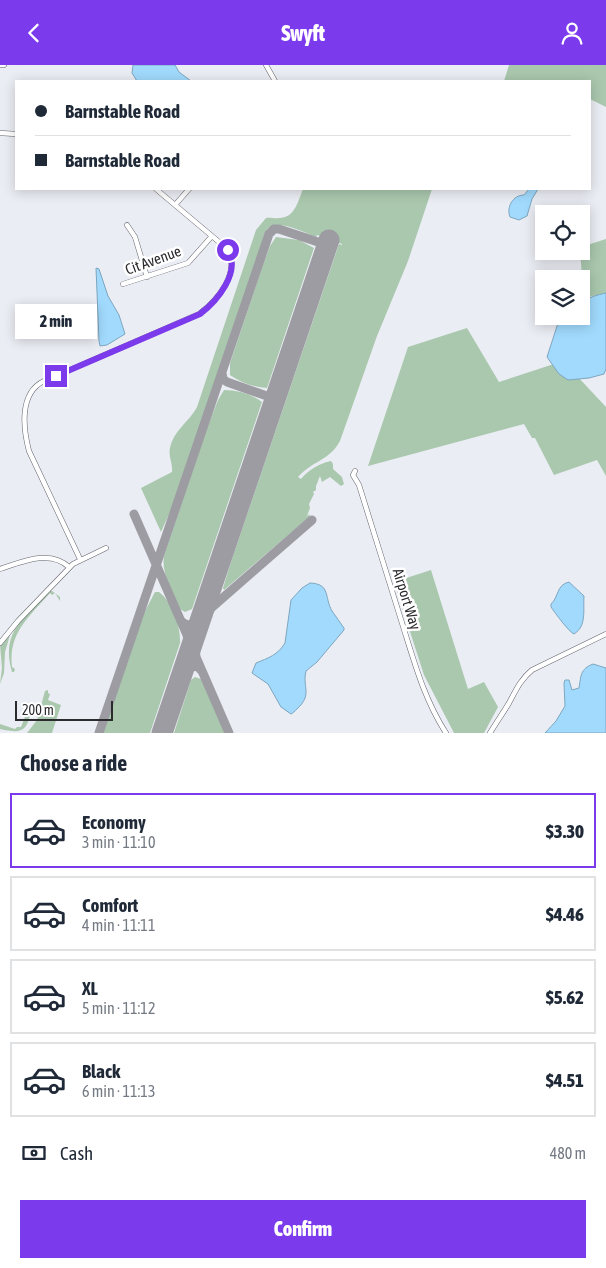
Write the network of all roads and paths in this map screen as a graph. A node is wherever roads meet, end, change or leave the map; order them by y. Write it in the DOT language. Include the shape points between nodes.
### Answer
graph roads {
  1 [pos="0,65"];
  2 [pos="4,65"];
  3 [pos="266,65"];
  4 [pos="274,80"];
  5 [pos="0,133"];
  6 [pos="15,134"];
  7 [pos="157,190"];
  8 [pos="188,190"];
  9 [pos="175,205"];
  10 [pos="127,225"];
  11 [pos="212,236"];
  12 [pos="147,277"];
  13 [pos="123,285"];
  14 [pos="355,471"];
  15 [pos="106,547"];
  16 [pos="80,559"];
  17 [pos="69,567"];
  18 [pos="0,569"];
  19 [pos="606,635"];
  20 [pos="0,643"];
  21 [pos="446,733"];
  22 [pos="490,733"];
  1 -- 2 [label="street"];
  3 -- 4 [label="street"];
  5 -- 6 [label="street"];
  7 -- 9 [label="street"];
  8 -- 9 [label="street"];
  9 -- 11 [label="street"];
  10 -- 12 [label="street" via="135,237"];
  11 -- 12 [label="street, Cit Avenue" via="188,263"];
  11 -- 16 [label="street" via="229,252 231,266 221,293 210,306 200,314 44,381 27,398 26,439"];
  12 -- 13 [label="street, Cit Avenue"];
  14 -- 21 [label="street, Airport Way" via="353,475 359,485 424,690"];
  15 -- 16 [label="street"];
  16 -- 17 [label="street"];
  17 -- 18 [label="street" via="61,560 48,557"];
  17 -- 20 [label="street"];
  19 -- 22 [label="street" via="532,670 520,681"];
}
